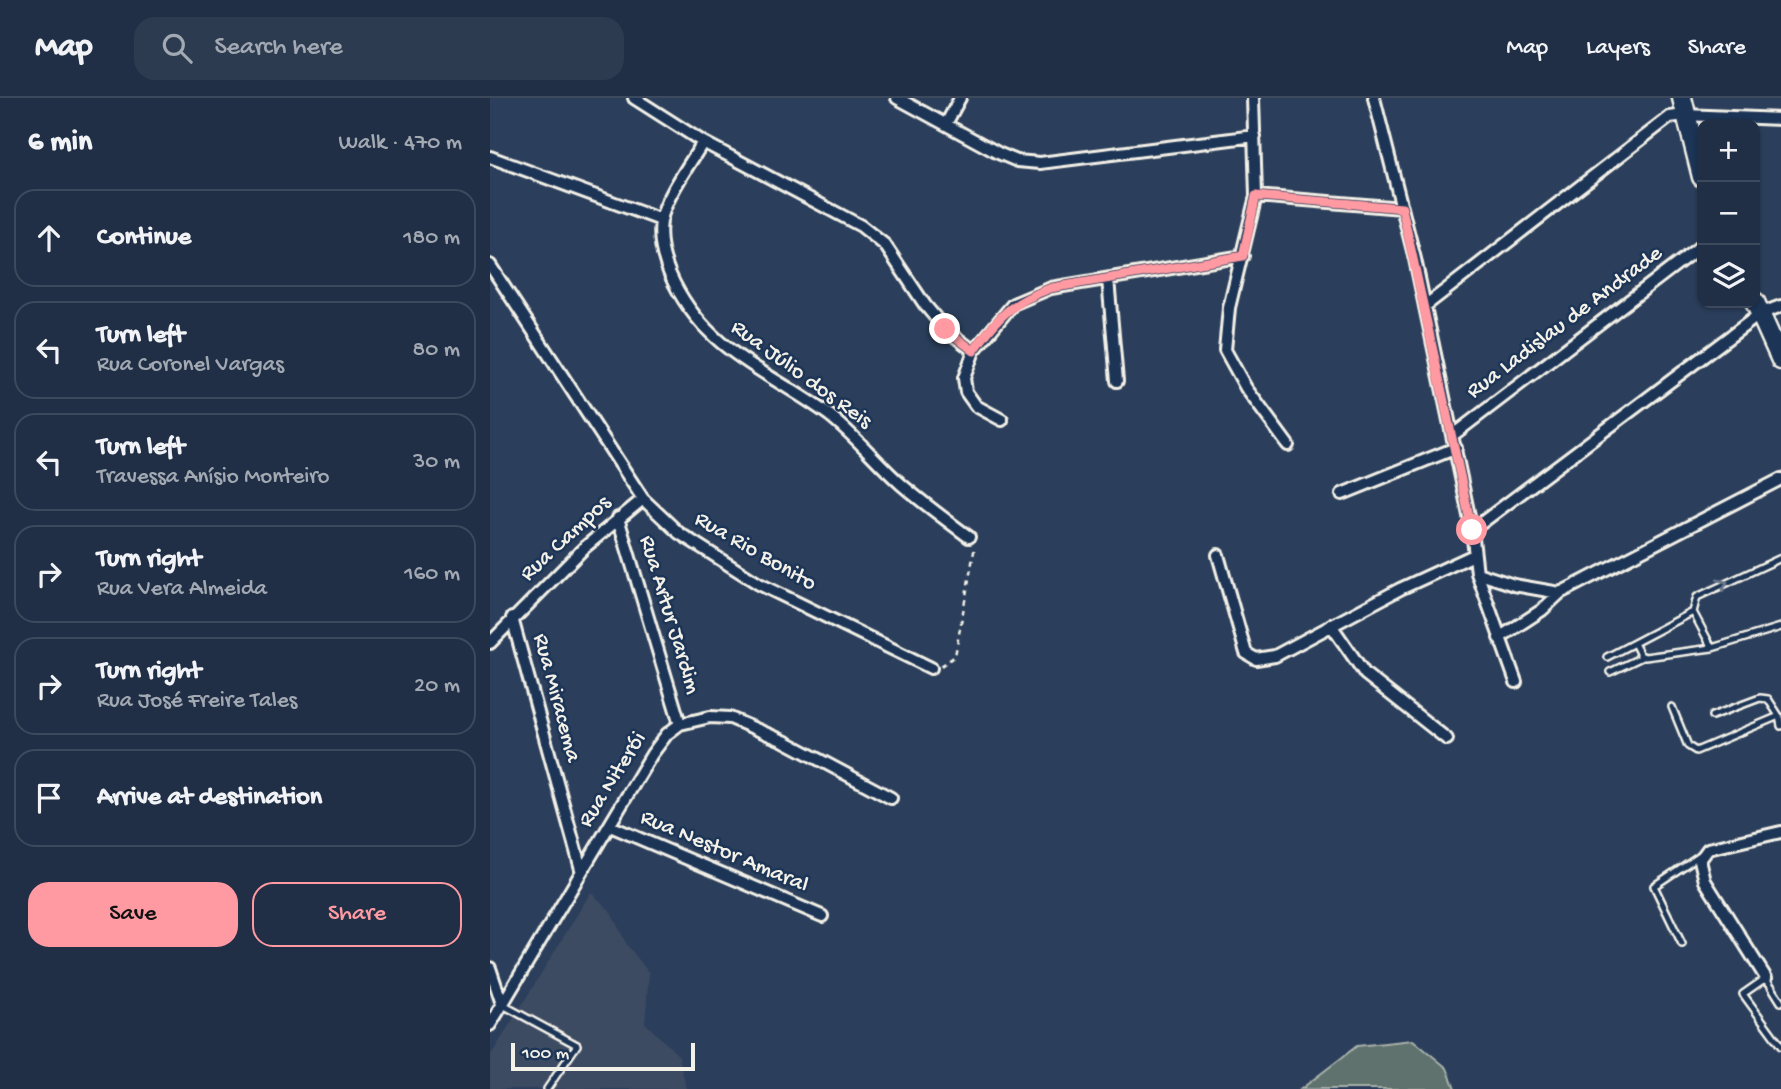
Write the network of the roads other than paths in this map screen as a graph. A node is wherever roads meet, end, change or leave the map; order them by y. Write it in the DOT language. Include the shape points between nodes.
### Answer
graph roads {
  1 [pos="634,98"];
  2 [pos="897,98"];
  3 [pos="960,98"];
  4 [pos="1253,98"];
  5 [pos="1374,98"];
  6 [pos="1683,106"];
  7 [pos="1781,118"];
  8 [pos="946,124"];
  9 [pos="1255,136"];
  10 [pos="703,142"];
  11 [pos="490,157"];
  12 [pos="1697,158"];
  13 [pos="1256,196"];
  14 [pos="1402,208"];
  15 [pos="661,220"];
  16 [pos="1697,250"];
  17 [pos="1243,256"];
  18 [pos="490,265"];
  19 [pos="1108,279"];
  20 [pos="1425,306"];
  21 [pos="1781,306"];
  22 [pos="1757,308"];
  23 [pos="1760,308"];
  24 [pos="974,351"];
  25 [pos="1781,360"];
  26 [pos="1117,381"];
  27 [pos="1002,420"];
  28 [pos="1453,435"];
  29 [pos="1288,445"];
  30 [pos="1456,448"];
  31 [pos="1781,478"];
  32 [pos="1342,494"];
  33 [pos="643,499"];
  34 [pos="618,517"];
  35 [pos="1472,530"];
  36 [pos="969,537"];
  37 [pos="1218,555"];
  38 [pos="1474,555"];
  39 [pos="1781,558"];
  40 [pos="1478,573"];
  41 [pos="1560,593"];
  42 [pos="1693,611"];
  43 [pos="512,618"];
  44 [pos="1331,625"];
  45 [pos="1781,627"];
  46 [pos="1499,638"];
  47 [pos="490,643"];
  48 [pos="1634,643"];
  49 [pos="1712,648"];
  50 [pos="1606,657"];
  51 [pos="1642,657"];
  52 [pos="930,668"];
  53 [pos="1610,672"];
  54 [pos="1516,682"];
  55 [pos="1672,707"];
  56 [pos="1712,716"];
  57 [pos="1779,716"];
  58 [pos="680,724"];
  59 [pos="1781,726"];
  60 [pos="1447,738"];
  61 [pos="891,798"];
  62 [pos="610,826"];
  63 [pos="1781,832"];
  64 [pos="1703,853"];
  65 [pos="580,869"];
  66 [pos="822,916"];
  67 [pos="1682,944"];
  68 [pos="490,968"];
  69 [pos="1766,978"];
  70 [pos="1781,1002"];
  71 [pos="502,1004"];
  72 [pos="490,1025"];
  73 [pos="1781,1046"];
  74 [pos="547,1089"];
  1 -- 10 [label="street"];
  2 -- 8 [label="street"];
  3 -- 8 [label="street"];
  4 -- 9 [label="street"];
  5 -- 14 [label="street"];
  6 -- 7 [label="street"];
  6 -- 12 [label="main road"];
  6 -- 20 [label="street"];
  8 -- 9 [label="street" via="1017,161 1040,163"];
  9 -- 13 [label="street"];
  10 -- 15 [label="street"];
  10 -- 24 [label="street" via="861,226 885,245 945,329"];
  11 -- 15 [label="street"];
  13 -- 14 [label="street"];
  13 -- 17 [label="street"];
  14 -- 20 [label="street"];
  15 -- 36 [label="street, Rua Júlio dos Reis" via="669,272 708,333 732,354 845,427 901,484"];
  16 -- 28 [label="street, Rua Ladislau de Andrade"];
  17 -- 19 [label="street"];
  17 -- 29 [label="street" via="1229,308 1225,351"];
  18 -- 33 [label="street, Rua Rio Bonito"];
  19 -- 24 [label="street" via="1051,288 1013,304"];
  19 -- 26 [label="street"];
  20 -- 28 [label="street"];
  21 -- 23 [label="street"];
  22 -- 25 [label="main road"];
  22 -- 35 [label="street"];
  24 -- 27 [label="street" via="964,379 966,392 976,406"];
  28 -- 30 [label="street"];
  30 -- 32 [label="street"];
  30 -- 35 [label="street"];
  31 -- 41 [label="street"];
  33 -- 34 [label="street, Rua Campos"];
  33 -- 52 [label="street, Rua Rio Bonito" via="679,533 759,584"];
  34 -- 43 [label="street, Rua Campos"];
  34 -- 58 [label="street, Rua Artur Jardim"];
  35 -- 38 [label="street"];
  37 -- 44 [label="street" via="1246,653 1251,657 1275,656"];
  38 -- 40 [label="street"];
  38 -- 44 [label="street"];
  42 -- 39 [label="lane, one-way" via="1697,597"];
  40 -- 41 [label="street"];
  40 -- 46 [label="street"];
  41 -- 46 [label="street"];
  42 -- 48 [label="lane"];
  42 -- 49 [label="lane"];
  43 -- 47 [label="street, Rua Campos"];
  43 -- 65 [label="street, Rua Miracema"];
  44 -- 60 [label="street" via="1365,674"];
  45 -- 49 [label="lane"];
  46 -- 54 [label="street"];
  48 -- 50 [label="lane"];
  48 -- 51 [label="lane"];
  49 -- 51 [label="lane"];
  51 -- 53 [label="lane"];
  55 -- 57 [label="lane" via="1688,746 1696,751"];
  56 -- 57 [label="lane" via="1760,698 1768,699"];
  57 -- 59 [label="lane"];
  58 -- 61 [label="street, Rua Niterói" via="710,717 747,723"];
  58 -- 62 [label="street, Rua Niterói" via="652,754"];
  62 -- 65 [label="street, Rua Niterói"];
  62 -- 66 [label="street, Rua Nestor Amaral"];
  63 -- 64 [label="street"];
  64 -- 67 [label="lane" via="1654,886"];
  64 -- 69 [label="street" via="1700,868 1705,881"];
  65 -- 71 [label="street, Rua Niterói"];
  68 -- 71 [label="street"];
  69 -- 70 [label="lane"];
  69 -- 73 [label="lane" via="1743,994"];
  71 -- 72 [label="street, Rua Niterói"];
  71 -- 74 [label="lane" via="577,1045"];
}
